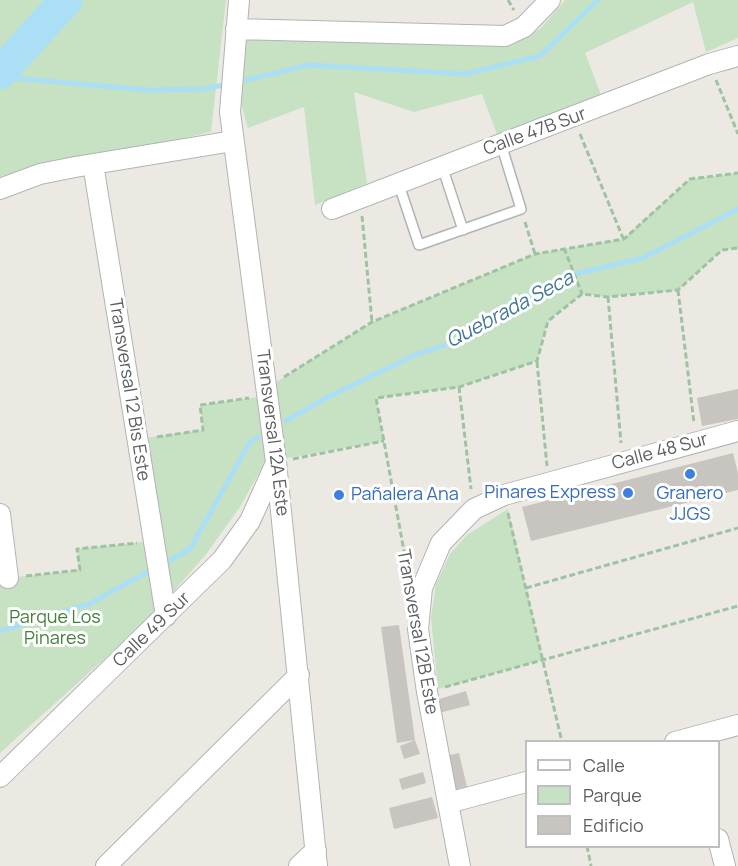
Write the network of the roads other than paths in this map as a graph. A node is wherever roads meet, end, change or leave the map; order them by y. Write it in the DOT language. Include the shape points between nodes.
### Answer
graph roads {
  1 [pos="239,0"];
  2 [pos="550,0"];
  3 [pos="236,29"];
  4 [pos="738,56"];
  5 [pos="233,141"];
  6 [pos="501,144"];
  7 [pos="93,164"];
  8 [pos="442,166"];
  9 [pos="399,185"];
  10 [pos="0,189"];
  11 [pos="332,209"];
  12 [pos="463,230"];
  13 [pos="738,431"];
  14 [pos="276,462"];
  15 [pos="0,514"];
  16 [pos="8,578"];
  17 [pos="166,616"];
  18 [pos="418,629"];
  19 [pos="299,675"];
  20 [pos="738,724"];
  21 [pos="688,740"];
  22 [pos="0,777"];
  23 [pos="525,782"];
  24 [pos="448,803"];
  25 [pos="720,847"];
  26 [pos="317,858"];
  27 [pos="106,866"];
  28 [pos="299,866"];
  29 [pos="460,866"];
  30 [pos="725,866"];
  1 -- 3 [label="street, Transversal 12A Este"];
  2 -- 3 [label="street" via="524,27 505,36"];
  3 -- 5 [label="street, Transversal 12A Este" via="231,101"];
  4 -- 6 [label="street, Calle 47B Sur"];
  5 -- 7 [label="street"];
  5 -- 14 [label="street, Transversal 12A Este"];
  6 -- 8 [label="street, Calle 47B Sur"];
  6 -- 12 [label="lane" via="521,210"];
  7 -- 10 [label="street" via="40,174"];
  7 -- 17 [label="street, Transversal 12 Bis Este"];
  8 -- 9 [label="street, Calle 47B Sur"];
  8 -- 12 [label="lane"];
  9 -- 11 [label="street, Calle 47B Sur"];
  9 -- 12 [label="lane" via="419,245"];
  13 -- 18 [label="street, Calle 48 Sur" via="548,482 474,509 450,531 433,557 422,588"];
  14 -- 17 [label="street, Calle 49 Sur" via="238,541"];
  14 -- 19 [label="street, Transversal 12A Este"];
  15 -- 16 [label="street"];
  17 -- 22 [label="street, Calle 49 Sur"];
  18 -- 24 [label="street, Transversal 12B Este"];
  19 -- 26 [label="street, Transversal 12A Este"];
  19 -- 27 [label="street"];
  20 -- 21 [label="street"];
  23 -- 24 [label="street"];
  24 -- 29 [label="street, Transversal 12B Este"];
  25 -- 30 [label="street"];
  26 -- 28 [label="street"];
}
